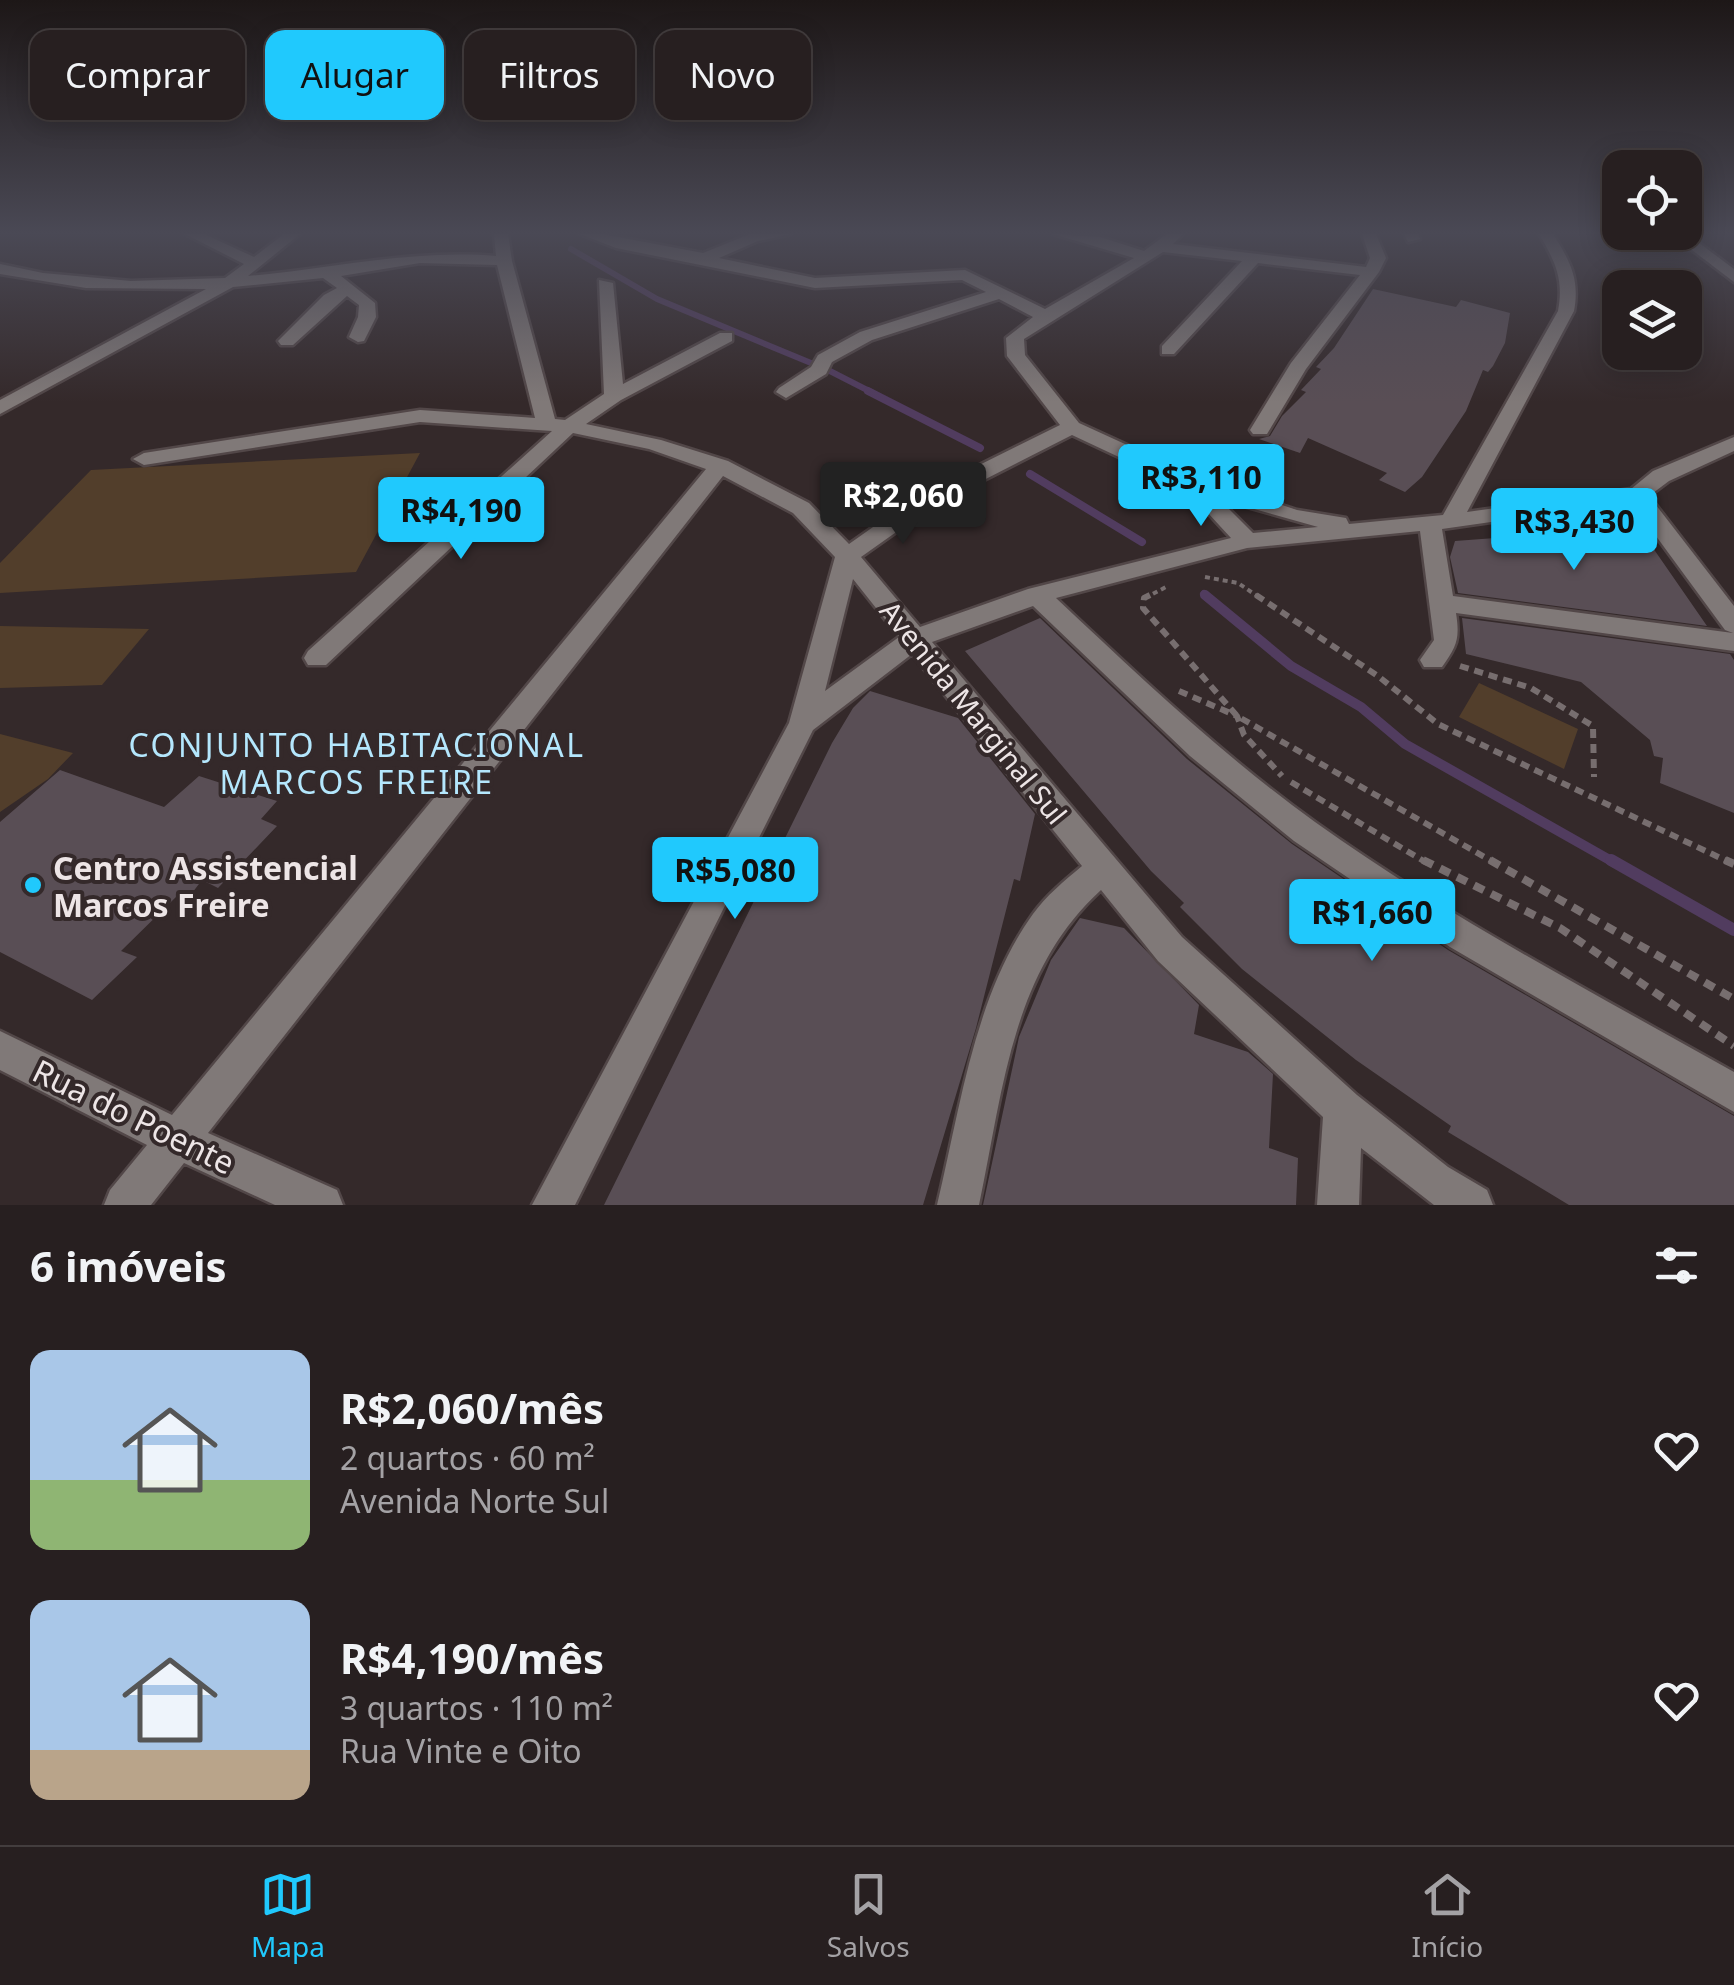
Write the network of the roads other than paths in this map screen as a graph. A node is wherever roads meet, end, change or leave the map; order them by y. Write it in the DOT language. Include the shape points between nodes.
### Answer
graph roads {
  1 [pos="215,290"];
  2 [pos="346,290"];
  3 [pos="349,290"];
  4 [pos="514,290"];
  5 [pos="605,290"];
  6 [pos="996,290"];
  7 [pos="1087,290"];
  8 [pos="1224,290"];
  9 [pos="1357,290"];
  10 [pos="1571,290"];
  11 [pos="1001,293"];
  12 [pos="1043,315"];
  13 [pos="358,337"];
  14 [pos="726,337"];
  15 [pos="288,341"];
  16 [pos="1168,350"];
  17 [pos="0,390"];
  18 [pos="786,392"];
  19 [pos="24,396"];
  20 [pos="614,396"];
  21 [pos="0,408"];
  22 [pos="558,425"];
  23 [pos="1072,427"];
  24 [pos="1260,430"];
  25 [pos="1734,443"];
  26 [pos="144,459"];
  27 [pos="720,466"];
  28 [pos="1189,482"];
  29 [pos="1637,495"];
  30 [pos="1440,522"];
  31 [pos="1373,529"];
  32 [pos="1247,541"];
  33 [pos="847,556"];
  34 [pos="1037,595"];
  35 [pos="1442,603"];
  36 [pos="1734,624"];
  37 [pos="915,638"];
  38 [pos="1734,642"];
  39 [pos="317,658"];
  40 [pos="1433,660"];
  41 [pos="802,723"];
  42 [pos="1101,870"];
  43 [pos="0,1050"];
  44 [pos="1734,1093"];
  45 [pos="1343,1109"];
  46 [pos="178,1140"];
  47 [pos="125,1205"];
  48 [pos="322,1205"];
  49 [pos="552,1205"];
  50 [pos="958,1205"];
  51 [pos="1338,1205"];
  52 [pos="1472,1205"];
  1 -- 19 [label="street"];
  2 -- 15 [label="street"];
  3 -- 13 [label="street" via="368,309"];
  4 -- 22 [label="street"];
  5 -- 20 [label="street"];
  6 -- 11 [label="street"];
  7 -- 12 [label="street"];
  8 -- 16 [label="street"];
  9 -- 24 [label="street"];
  10 -- 30 [label="street" via="1566,310"];
  11 -- 12 [label="street"];
  11 -- 18 [label="street" via="866,336 824,359 819,370"];
  12 -- 23 [label="street" via="1016,338 1016,356"];
  14 -- 20 [label="street"];
  17 -- 19 [label="street"];
  19 -- 21 [label="street"];
  20 -- 22 [label="street"];
  22 -- 26 [label="street, Avenida Marginal Sul" via="420,416"];
  22 -- 27 [label="street, Avenida Marginal Sul" via="654,444"];
  22 -- 39 [label="street"];
  23 -- 28 [label="street"];
  23 -- 33 [label="street" via="926,501"];
  25 -- 29 [label="street" via="1661,476"];
  27 -- 33 [label="street, Avenida Marginal Sul" via="800,508"];
  27 -- 46 [label="street"];
  28 -- 31 [label="street" via="1294,516"];
  28 -- 32 [label="street"];
  29 -- 30 [label="street"];
  29 -- 36 [label="street"];
  30 -- 31 [label="street"];
  30 -- 35 [label="street"];
  31 -- 32 [label="street"];
  32 -- 34 [label="street"];
  33 -- 37 [label="street, Avenida Marginal Sul"];
  33 -- 41 [label="street"];
  34 -- 37 [label="street"];
  34 -- 44 [label="street" via="1199,750 1306,833 1508,964"];
  35 -- 38 [label="street"];
  35 -- 40 [label="street" via="1446,641"];
  37 -- 41 [label="street"];
  37 -- 42 [label="street, Avenida Marginal Sul"];
  41 -- 49 [label="street"];
  42 -- 45 [label="street, Avenida Marginal Sul" via="1170,949"];
  42 -- 50 [label="street" via="1043,927 1026,959 1003,1021"];
  43 -- 46 [label="street, Rua do Poente"];
  45 -- 51 [label="street"];
  45 -- 52 [label="street, Avenida Marginal Sul"];
  46 -- 47 [label="street"];
  46 -- 48 [label="street, Rua do Poente"];
}
